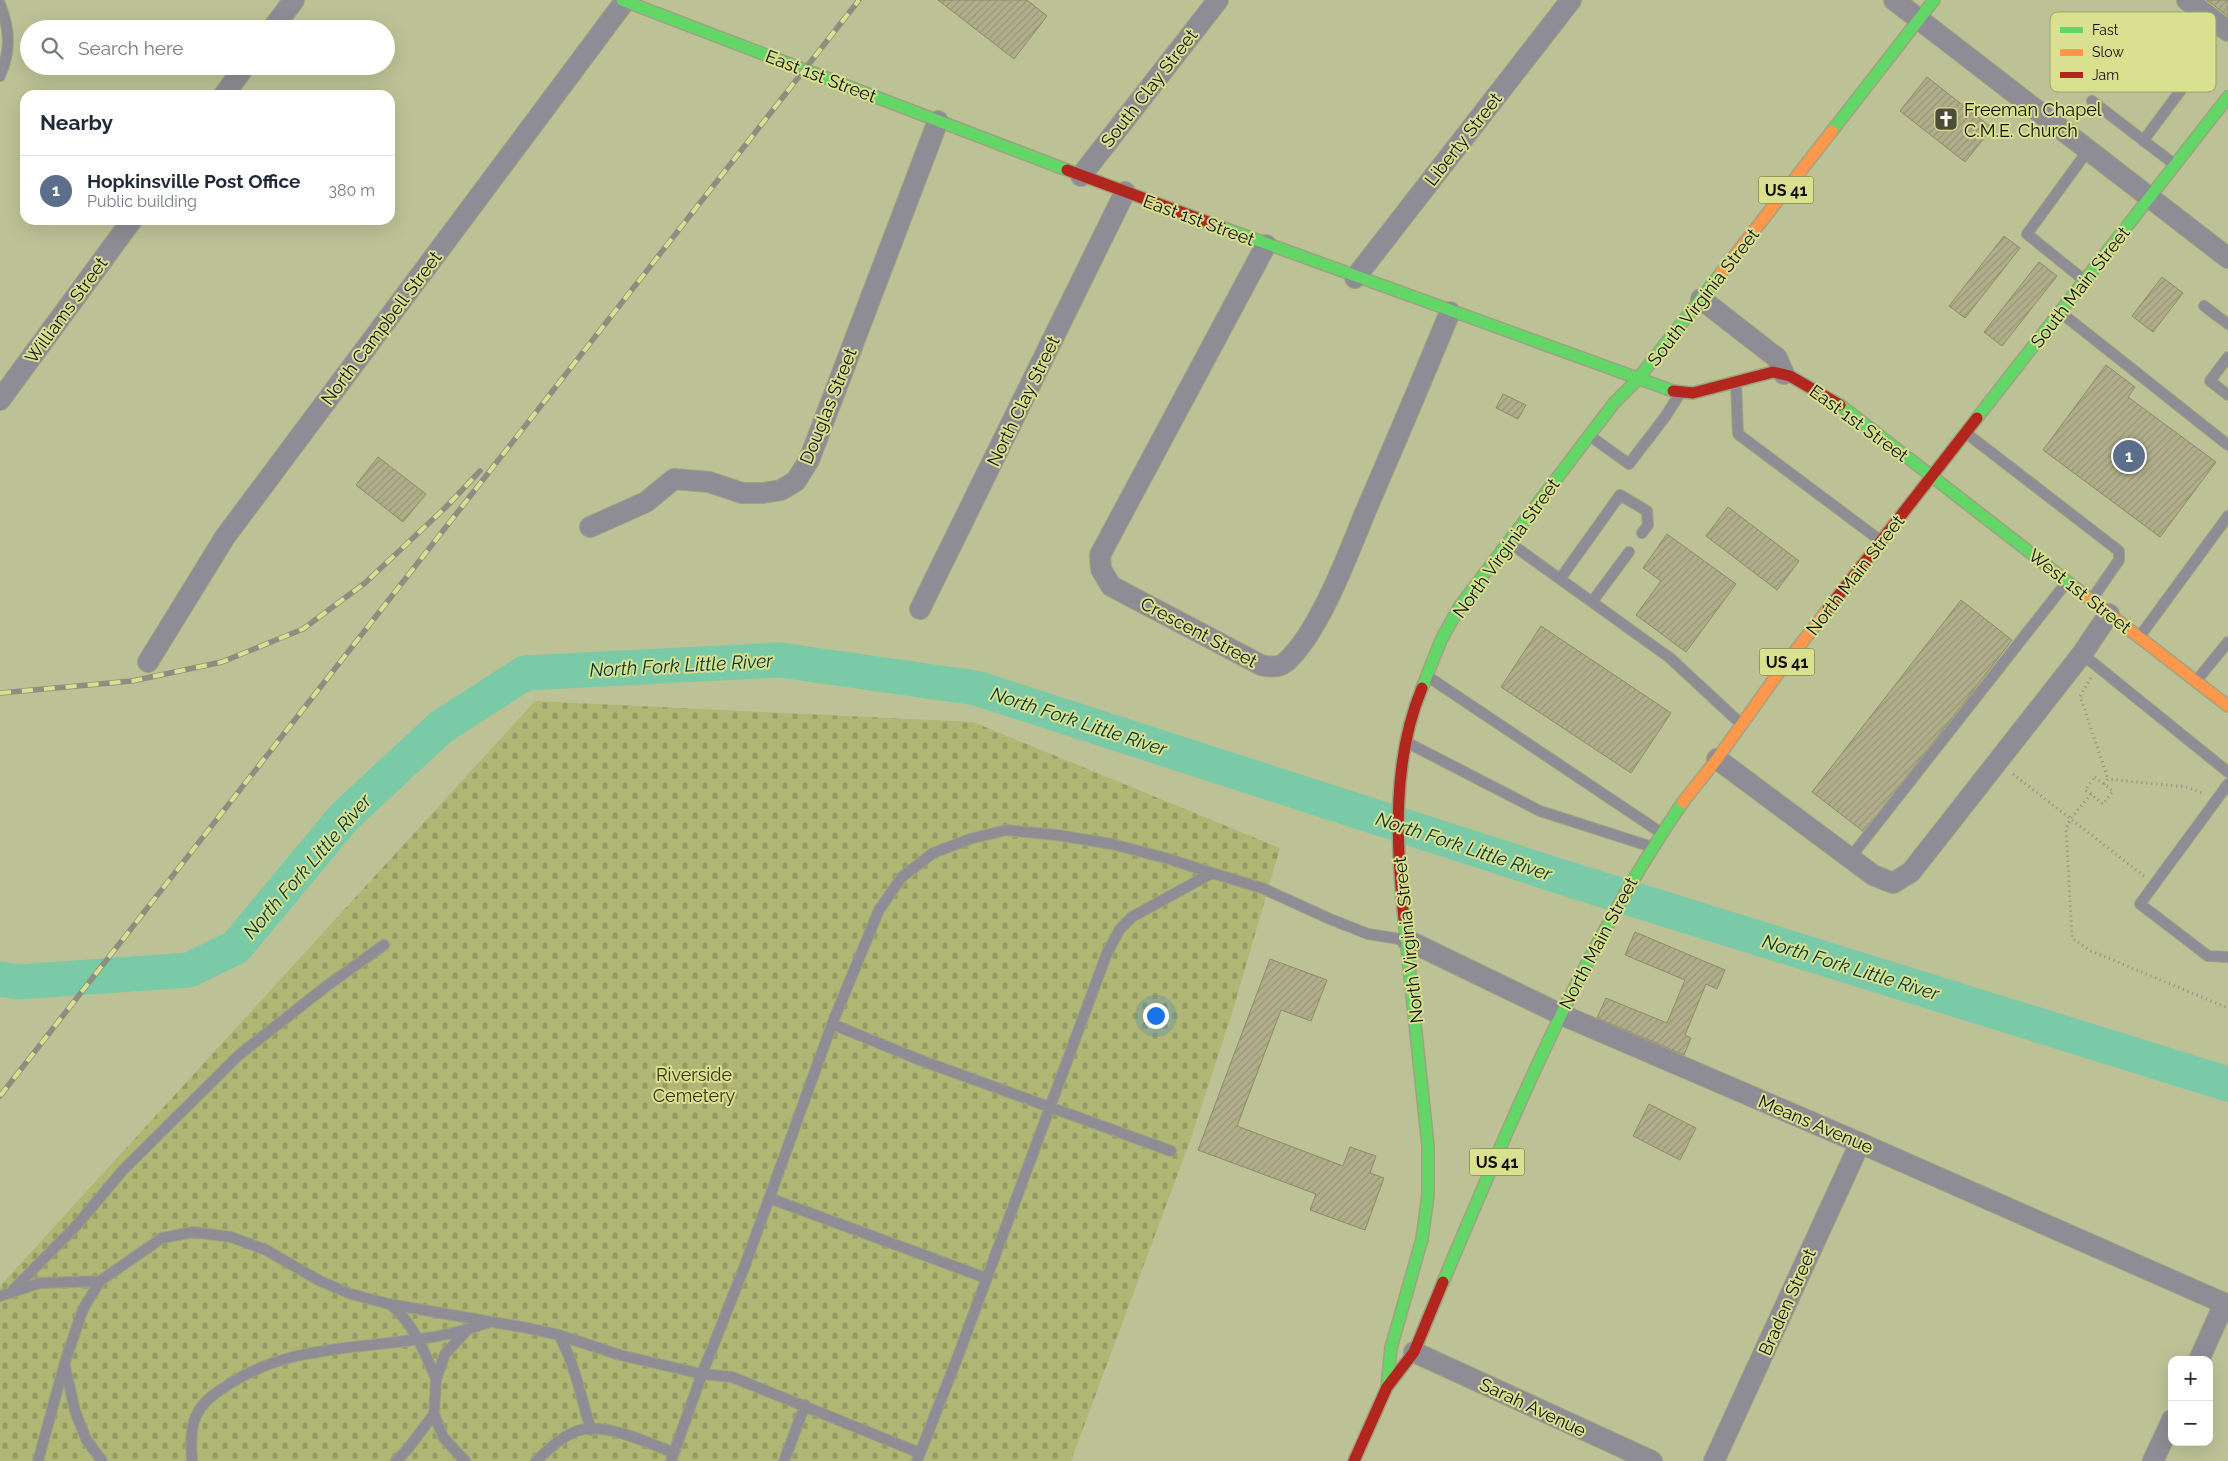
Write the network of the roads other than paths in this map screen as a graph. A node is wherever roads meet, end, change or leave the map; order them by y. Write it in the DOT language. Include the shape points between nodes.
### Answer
graph roads {
  1 [pos="294,0"];
  2 [pos="1218,0"];
  3 [pos="1571,0"];
  4 [pos="1894,0"];
  5 [pos="1934,0"];
  6 [pos="2187,0"];
  7 [pos="623,1"];
  8 [pos="0,4"];
  9 [pos="2202,12"];
  10 [pos="1919,19"];
  11 [pos="279,20"];
  12 [pos="2216,23"];
  13 [pos="2228,32"];
  14 [pos="238,75"];
  15 [pos="0,76"];
  16 [pos="228,90"];
  17 [pos="2179,92"];
  18 [pos="2228,97"];
  19 [pos="2092,101"];
  20 [pos="938,121"];
  21 [pos="2143,141"];
  22 [pos="2089,149"];
  23 [pos="2175,165"];
  24 [pos="1081,176"];
  25 [pos="1125,192"];
  26 [pos="2150,197"];
  27 [pos="128,225"];
  28 [pos="1266,245"];
  29 [pos="2228,258"];
  30 [pos="1355,278"];
  31 [pos="2085,281"];
  32 [pos="1701,299"];
  33 [pos="2204,306"];
  34 [pos="1450,312"];
  35 [pos="2060,312"];
  36 [pos="2228,324"];
  37 [pos="2228,357"];
  38 [pos="1784,374"];
  39 [pos="1638,380"];
  40 [pos="1736,382"];
  41 [pos="1680,393"];
  42 [pos="2228,395"];
  43 [pos="0,400"];
  44 [pos="1966,433"];
  45 [pos="1590,435"];
  46 [pos="2228,445"];
  47 [pos="1932,476"];
  48 [pos="2228,516"];
  49 [pos="590,527"];
  50 [pos="1642,533"];
  51 [pos="1509,542"];
  52 [pos="1882,542"];
  53 [pos="1628,552"];
  54 [pos="1560,579"];
  55 [pos="2067,581"];
  56 [pos="2091,600"];
  57 [pos="1592,602"];
  58 [pos="920,609"];
  59 [pos="2109,614"];
  60 [pos="2139,637"];
  61 [pos="2228,642"];
  62 [pos="2078,659"];
  63 [pos="148,662"];
  64 [pos="1426,675"];
  65 [pos="2196,681"];
  66 [pos="2228,706"];
  67 [pos="1741,724"];
  68 [pos="1407,743"];
  69 [pos="1717,759"];
  70 [pos="2228,772"];
  71 [pos="2228,784"];
  72 [pos="1661,833"];
  73 [pos="1649,850"];
  74 [pos="1850,858"];
  75 [pos="1212,873"];
  76 [pos="1407,940"];
  77 [pos="384,945"];
  78 [pos="2228,957"];
  79 [pos="1560,1014"];
  80 [pos="832,1024"];
  81 [pos="1050,1107"];
  82 [pos="1860,1143"];
  83 [pos="1171,1151"];
  84 [pos="769,1198"];
  85 [pos="986,1278"];
  86 [pos="100,1281"];
  87 [pos="12,1291"];
  88 [pos="0,1296"];
  89 [pos="389,1304"];
  90 [pos="2226,1304"];
  91 [pos="491,1321"];
  92 [pos="468,1329"];
  93 [pos="559,1335"];
  94 [pos="419,1340"];
  95 [pos="1414,1352"];
  96 [pos="2201,1356"];
  97 [pos="65,1362"];
  98 [pos="702,1374"];
  99 [pos="436,1379"];
  100 [pos="1387,1387"];
  101 [pos="805,1404"];
  102 [pos="434,1414"];
  103 [pos="2168,1429"];
  104 [pos="591,1430"];
  105 [pos="672,1457"];
  106 [pos="919,1457"];
  107 [pos="38,1461"];
  108 [pos="102,1461"];
  109 [pos="192,1461"];
  110 [pos="396,1461"];
  111 [pos="465,1461"];
  112 [pos="536,1461"];
  113 [pos="784,1461"];
  114 [pos="1354,1461"];
  115 [pos="1652,1461"];
  116 [pos="1714,1461"];
  117 [pos="2153,1461"];
  1 -- 11 [label="street"];
  2 -- 24 [label="street, South Clay Street"];
  3 -- 30 [label="street, Liberty Street"];
  4 -- 10 [label="street"];
  5 -- 10 [label="main road, South Virginia Street / US 41"];
  6 -- 9 [label="street"];
  7 -- 20 [label="main road, East 1st Street"];
  7 -- 63 [label="street, North Campbell Street" via="225,537"];
  8 -- 15 [label="lane" via="9,35 9,49"];
  10 -- 22 [label="street"];
  10 -- 32 [label="main road, South Virginia Street / US 41"];
  12 -- 13 [label="street"];
  14 -- 16 [label="street"];
  17 -- 21 [label="lane"];
  18 -- 23 [label="main road, South Main Street / US 41"];
  19 -- 21 [label="lane"];
  20 -- 24 [label="main road, East 1st Street"];
  20 -- 49 [label="street, Douglas Street" via="809,460 796,481 781,490 742,493 709,482 674,479 646,502"];
  21 -- 23 [label="lane"];
  22 -- 26 [label="street"];
  22 -- 31 [label="lane" via="2027,234"];
  23 -- 26 [label="main road, South Main Street / US 41"];
  24 -- 25 [label="main road, East 1st Street"];
  25 -- 28 [label="main road, East 1st Street"];
  25 -- 58 [label="street, North Clay Street"];
  26 -- 29 [label="street"];
  26 -- 31 [label="main road, South Main Street / US 41"];
  27 -- 43 [label="street, Williams Street"];
  28 -- 30 [label="main road, East 1st Street"];
  28 -- 34 [label="street, Crescent Street" via="1100,555 1101,568 1111,586 1261,664 1273,666 1286,662 1308,636 1338,576"];
  30 -- 34 [label="main road, East 1st Street"];
  31 -- 35 [label="main road, South Main Street / US 41"];
  32 -- 38 [label="street, East 1st Street" via="1777,358"];
  32 -- 39 [label="main road, South Virginia Street / US 41"];
  33 -- 36 [label="lane"];
  34 -- 39 [label="main road, East 1st Street"];
  35 -- 44 [label="main road, South Main Street / US 41"];
  35 -- 46 [label="lane"];
  37 -- 42 [label="lane" via="2210,381"];
  38 -- 40 [label="main road, East 1st Street" via="1773,372"];
  38 -- 47 [label="main road, East 1st Street" via="1834,401"];
  39 -- 41 [label="main road, East 1st Street"];
  39 -- 45 [label="main road, North Virginia Street / US 41" via="1614,403"];
  40 -- 41 [label="main road, East 1st Street" via="1693,393"];
  40 -- 52 [label="lane" via="1738,434"];
  41 -- 45 [label="lane" via="1629,464"];
  44 -- 47 [label="main road, South Main Street / US 41"];
  44 -- 56 [label="lane" via="2119,551 2119,560"];
  45 -- 51 [label="main road, North Virginia Street / US 41"];
  47 -- 52 [label="main road, North Main Street / US 41"];
  47 -- 55 [label="main road, West 1st Street"];
  48 -- 60 [label="lane"];
  50 -- 54 [label="lane" via="1648,525 1647,511 1620,495"];
  51 -- 54 [label="lane"];
  51 -- 64 [label="main road, North Virginia Street / US 41" via="1460,606"];
  52 -- 67 [label="main road, North Main Street / US 41"];
  53 -- 57 [label="lane"];
  54 -- 57 [label="lane"];
  55 -- 56 [label="main road, West 1st Street"];
  55 -- 74 [label="lane"];
  56 -- 59 [label="main road, West 1st Street"];
  57 -- 67 [label="lane" via="1670,658"];
  59 -- 60 [label="main road, West 1st Street"];
  59 -- 62 [label="street"];
  60 -- 65 [label="main road, West 1st Street"];
  61 -- 65 [label="lane"];
  62 -- 70 [label="lane"];
  62 -- 74 [label="street" via="1911,872 1893,883"];
  64 -- 68 [label="main road, North Virginia Street / US 41" via="1415,704"];
  64 -- 72 [label="lane"];
  65 -- 66 [label="main road, West 1st Street"];
  67 -- 69 [label="main road, North Main Street / US 41"];
  68 -- 73 [label="lane" via="1540,811"];
  68 -- 76 [label="main road, North Virginia Street / US 41" via="1400,777 1397,830"];
  69 -- 72 [label="main road, North Main Street / US 41"];
  69 -- 74 [label="street"];
  71 -- 78 [label="lane" via="2140,904 2208,956"];
  72 -- 73 [label="main road, North Main Street / US 41"];
  73 -- 79 [label="main road, North Main Street / US 41"];
  75 -- 76 [label="lane" via="1262,888 1368,934"];
  75 -- 80 [label="lane" via="1112,844 1006,830 933,853 902,877 879,910"];
  75 -- 81 [label="lane" via="1132,917 1120,929 1107,953"];
  76 -- 79 [label="street, Means Avenue"];
  76 -- 100 [label="main road, North Virginia Street / US 41" via="1428,1146 1428,1195 1422,1239 1391,1348"];
  77 -- 87 [label="lane" via="275,1025 232,1062 123,1170 76,1226"];
  79 -- 82 [label="street, Means Avenue"];
  79 -- 95 [label="main road, North Main Street / US 41"];
  80 -- 81 [label="lane"];
  80 -- 84 [label="lane"];
  81 -- 83 [label="lane"];
  81 -- 85 [label="lane"];
  82 -- 90 [label="street, Means Avenue"];
  82 -- 116 [label="street, Braden Street"];
  84 -- 85 [label="lane"];
  84 -- 98 [label="lane"];
  85 -- 106 [label="lane"];
  86 -- 87 [label="lane" via="40,1283"];
  86 -- 89 [label="lane" via="162,1238 193,1232 231,1237 266,1250 351,1294"];
  86 -- 97 [label="lane" via="84,1309"];
  87 -- 88 [label="lane"];
  89 -- 91 [label="lane"];
  89 -- 94 [label="lane" via="401,1314"];
  90 -- 96 [label="street"];
  91 -- 92 [label="lane"];
  91 -- 93 [label="lane"];
  92 -- 94 [label="lane"];
  92 -- 99 [label="lane" via="445,1354"];
  93 -- 98 [label="lane" via="620,1355"];
  93 -- 104 [label="lane" via="569,1353"];
  94 -- 99 [label="lane"];
  94 -- 109 [label="lane" via="344,1346 299,1355 232,1382 206,1400 196,1416 190,1440"];
  95 -- 100 [label="main road, North Main Street / US 41"];
  95 -- 115 [label="street, Sarah Avenue"];
  97 -- 107 [label="lane"];
  97 -- 108 [label="lane" via="75,1411 86,1439"];
  98 -- 101 [label="lane" via="732,1376"];
  98 -- 105 [label="lane"];
  99 -- 102 [label="lane"];
  100 -- 114 [label="main road, North Main Street / US 41"];
  101 -- 106 [label="lane"];
  101 -- 113 [label="lane"];
  102 -- 110 [label="lane"];
  102 -- 111 [label="lane" via="443,1436"];
  103 -- 117 [label="street"];
  104 -- 105 [label="lane" via="601,1429 637,1439"];
  104 -- 112 [label="lane" via="577,1430"];
}
